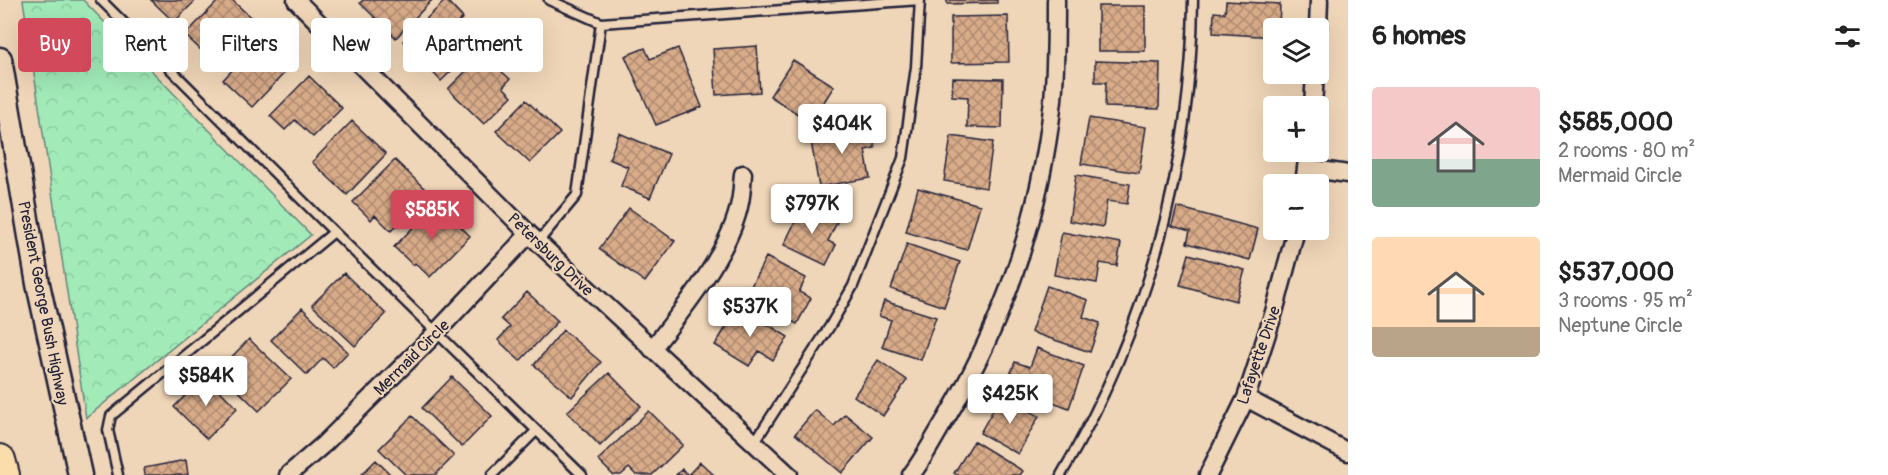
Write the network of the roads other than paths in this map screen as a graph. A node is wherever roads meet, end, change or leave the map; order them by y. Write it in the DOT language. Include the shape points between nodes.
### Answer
graph roads {
  1 [pos="101,0"];
  2 [pos="296,0"];
  3 [pos="549,0"];
  4 [pos="1056,0"];
  5 [pos="1193,0"];
  6 [pos="1319,0"];
  7 [pos="1318,18"];
  8 [pos="601,23"];
  9 [pos="0,59"];
  10 [pos="1306,168"];
  11 [pos="743,174"];
  12 [pos="1348,174"];
  13 [pos="334,232"];
  14 [pos="533,238"];
  15 [pos="1293,240"];
  16 [pos="437,331"];
  17 [pos="652,349"];
  18 [pos="1246,398"];
  19 [pos="536,431"];
  20 [pos="754,443"];
  21 [pos="1348,452"];
  22 [pos="0,460"];
  23 [pos="4,475"];
  24 [pos="80,475"];
  25 [pos="118,475"];
  26 [pos="288,475"];
  27 [pos="492,475"];
  28 [pos="582,475"];
  29 [pos="789,475"];
  30 [pos="911,475"];
  31 [pos="1061,475"];
  32 [pos="1208,475"];
  1 -- 13 [label="lane"];
  2 -- 14 [label="street, Petersburg Drive"];
  3 -- 8 [label="lane"];
  4 -- 30 [label="street" via="1053,100 1031,220 1014,276 963,390"];
  5 -- 31 [label="lane" via="1182,132 1154,257 1112,375"];
  6 -- 7 [label="street"];
  8 -- 14 [label="lane" via="577,195"];
  8 -- 20 [label="lane" via="920,0 916,67 903,158 854,286"];
  9 -- 24 [label="main road, President George Bush Highway" via="38,284"];
  10 -- 12 [label="street"];
  11 -- 17 [label="street" via="740,203 717,257"];
  13 -- 16 [label="lane"];
  13 -- 25 [label="lane" via="111,416 108,430"];
  14 -- 16 [label="street, Mermaid Circle"];
  14 -- 17 [label="street, Petersburg Drive"];
  15 -- 18 [label="street, Lafayette Drive"];
  16 -- 19 [label="lane"];
  16 -- 26 [label="street, Mermaid Circle"];
  17 -- 20 [label="street, Petersburg Drive"];
  18 -- 21 [label="street"];
  18 -- 32 [label="street, Lafayette Drive"];
  19 -- 27 [label="lane"];
  19 -- 28 [label="lane"];
  20 -- 29 [label="street, Petersburg Drive"];
  22 -- 23 [label="highway"];
}
